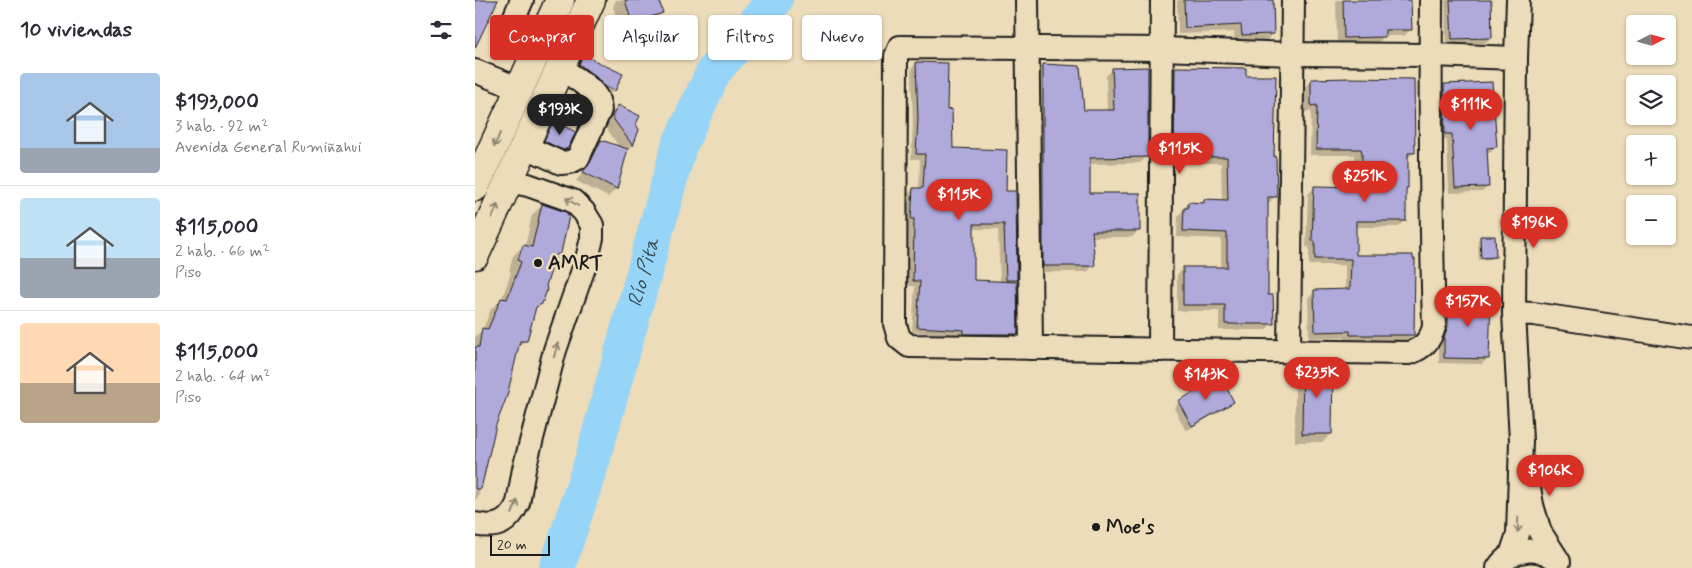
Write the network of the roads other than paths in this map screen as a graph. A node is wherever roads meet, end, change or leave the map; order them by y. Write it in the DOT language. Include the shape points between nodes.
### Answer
graph roads {
  1 [pos="522,0"];
  2 [pos="560,0"];
  3 [pos="591,0"];
  4 [pos="1027,0"];
  5 [pos="1162,0"];
  6 [pos="1293,0"];
  7 [pos="1431,0"];
  8 [pos="1519,0"];
  9 [pos="516,15"];
  10 [pos="1027,48"];
  11 [pos="1163,49"];
  12 [pos="1293,54"];
  13 [pos="1431,55"];
  14 [pos="1516,58"];
  15 [pos="560,68"];
  16 [pos="475,70"];
  17 [pos="520,89"];
  18 [pos="524,146"];
  19 [pos="508,181"];
  20 [pos="475,187"];
  21 [pos="475,255"];
  22 [pos="1514,313"];
  23 [pos="1692,338"];
  24 [pos="1031,348"];
  25 [pos="1160,350"];
  26 [pos="1289,352"];
  27 [pos="1521,442"];
  28 [pos="475,524"];
  29 [pos="1501,564"];
  30 [pos="1561,564"];
  1 -- 9 [label="street"];
  2 -- 17 [label="highway"];
  3 -- 15 [label="highway"];
  4 -- 10 [label="street"];
  5 -- 11 [label="street"];
  6 -- 12 [label="street"];
  7 -- 13 [label="street"];
  8 -- 14 [label="street"];
  10 -- 11 [label="street"];
  10 -- 24 [label="street"];
  10 -- 24 [label="street" via="912,46 900,48 895,56 895,324 899,338 909,346"];
  11 -- 12 [label="street"];
  11 -- 25 [label="street"];
  12 -- 13 [label="street"];
  12 -- 26 [label="street"];
  13 -- 14 [label="street"];
  13 -- 26 [label="street" via="1434,327 1431,336 1426,344 1409,353"];
  14 -- 22 [label="street"];
  15 -- 18 [label="highway"];
  15 -- 18 [label="street" via="596,96 600,110 578,158 561,163"];
  16 -- 17 [label="street"];
  17 -- 20 [label="highway, one-way"];
  18 -- 19 [label="highway"];
  21 -- 19 [label="highway, one-way"];
  28 -- 19 [label="street, one-way" via="497,525 512,516 518,503 551,367 592,238 592,225 573,201"];
  22 -- 23 [label="street"];
  22 -- 27 [label="street"];
  24 -- 25 [label="street"];
  25 -- 26 [label="street"];
  27 -- 29 [label="street, one-way" via="1518,534"];
  27 -- 30 [label="street" via="1540,532"];
  29 -- 30 [label="street" via="1519,552 1535,550 1551,555"];
}
